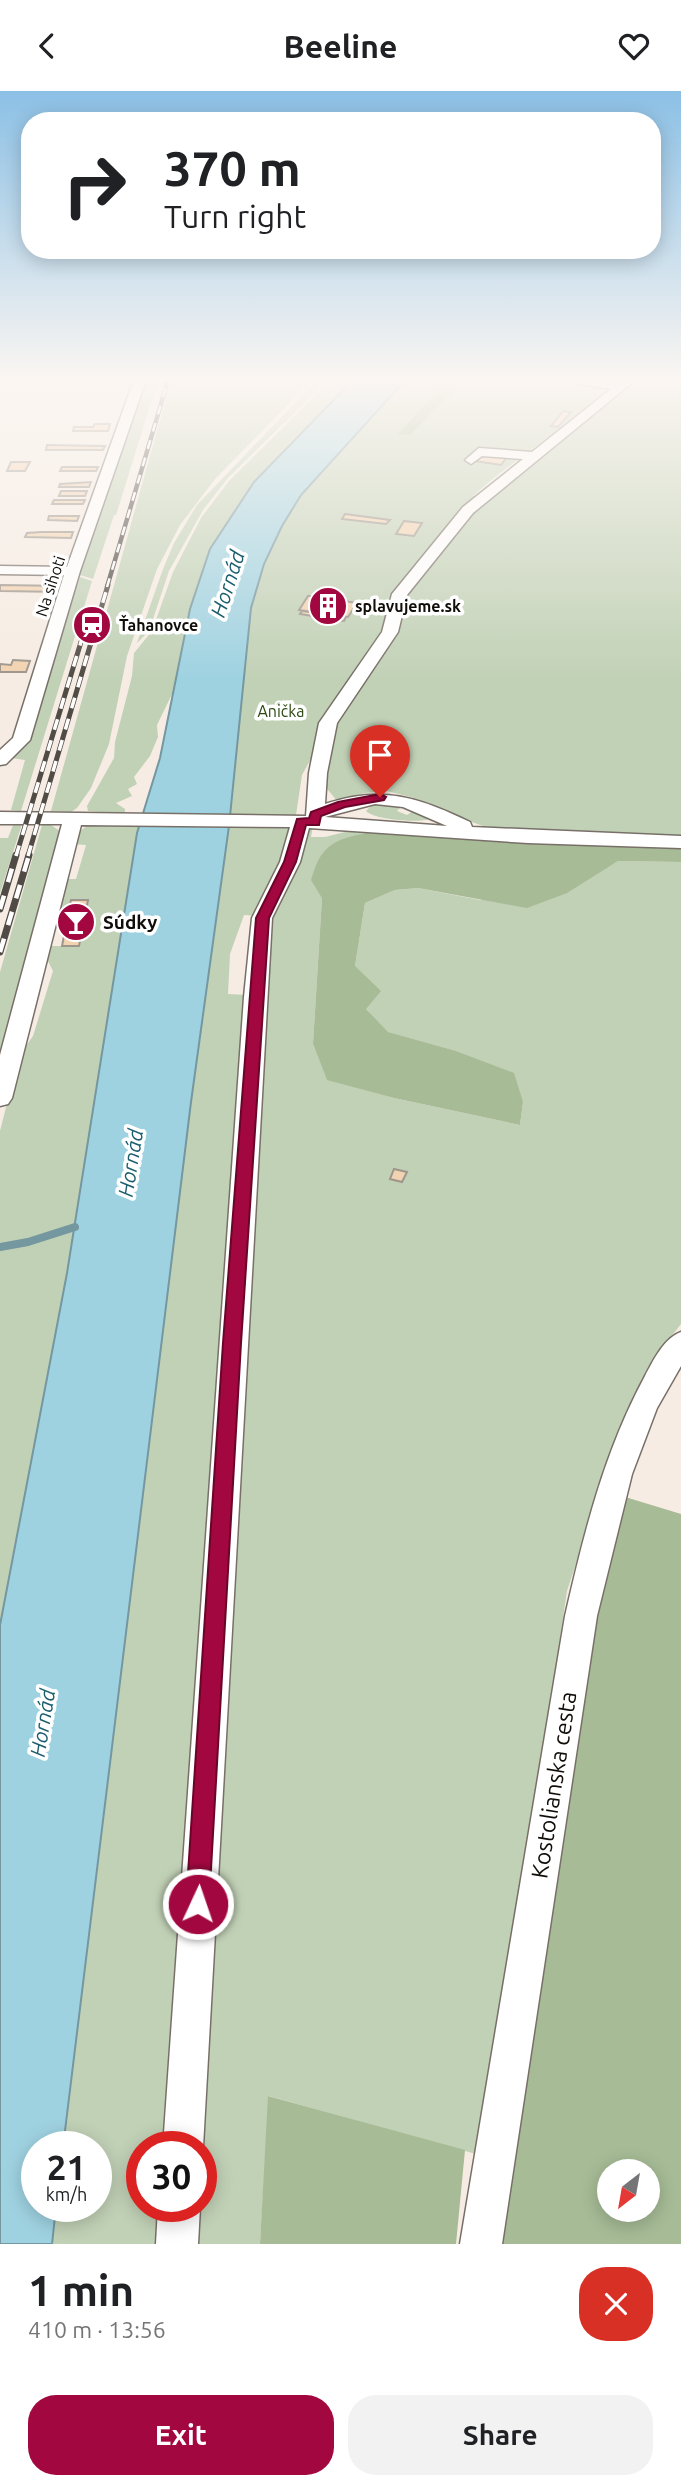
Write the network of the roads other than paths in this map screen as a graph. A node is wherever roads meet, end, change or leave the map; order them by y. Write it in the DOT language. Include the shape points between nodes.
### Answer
graph roads {
  1 [pos="106,477"];
  2 [pos="507,477"];
  3 [pos="0,570"];
  4 [pos="73,571"];
  5 [pos="0,760"];
  6 [pos="0,818"];
  7 [pos="73,818"];
  8 [pos="304,820"];
  9 [pos="478,833"];
  10 [pos="681,842"];
  11 [pos="0,1098"];
  12 [pos="681,1343"];
  13 [pos="184,2131"];
  14 [pos="178,2222"];
  15 [pos="177,2244"];
  16 [pos="481,2244"];
  1 -- 4 [label="street, Na sihoti"];
  2 -- 8 [label="street" via="468,510 400,594 390,632 328,723"];
  3 -- 4 [label="street"];
  4 -- 5 [label="street, Na sihoti" via="21,740"];
  6 -- 7 [label="street"];
  7 -- 8 [label="street"];
  7 -- 11 [label="street"];
  8 -- 9 [label="street"];
  8 -- 9 [label="street" via="365,798 398,799"];
  8 -- 13 [label="street" via="290,862 262,918"];
  9 -- 10 [label="street"];
  12 -- 16 [label="street, Kostolianska cesta" via="633,1431 593,1562"];
  14 -- 15 [label="street"];
}
